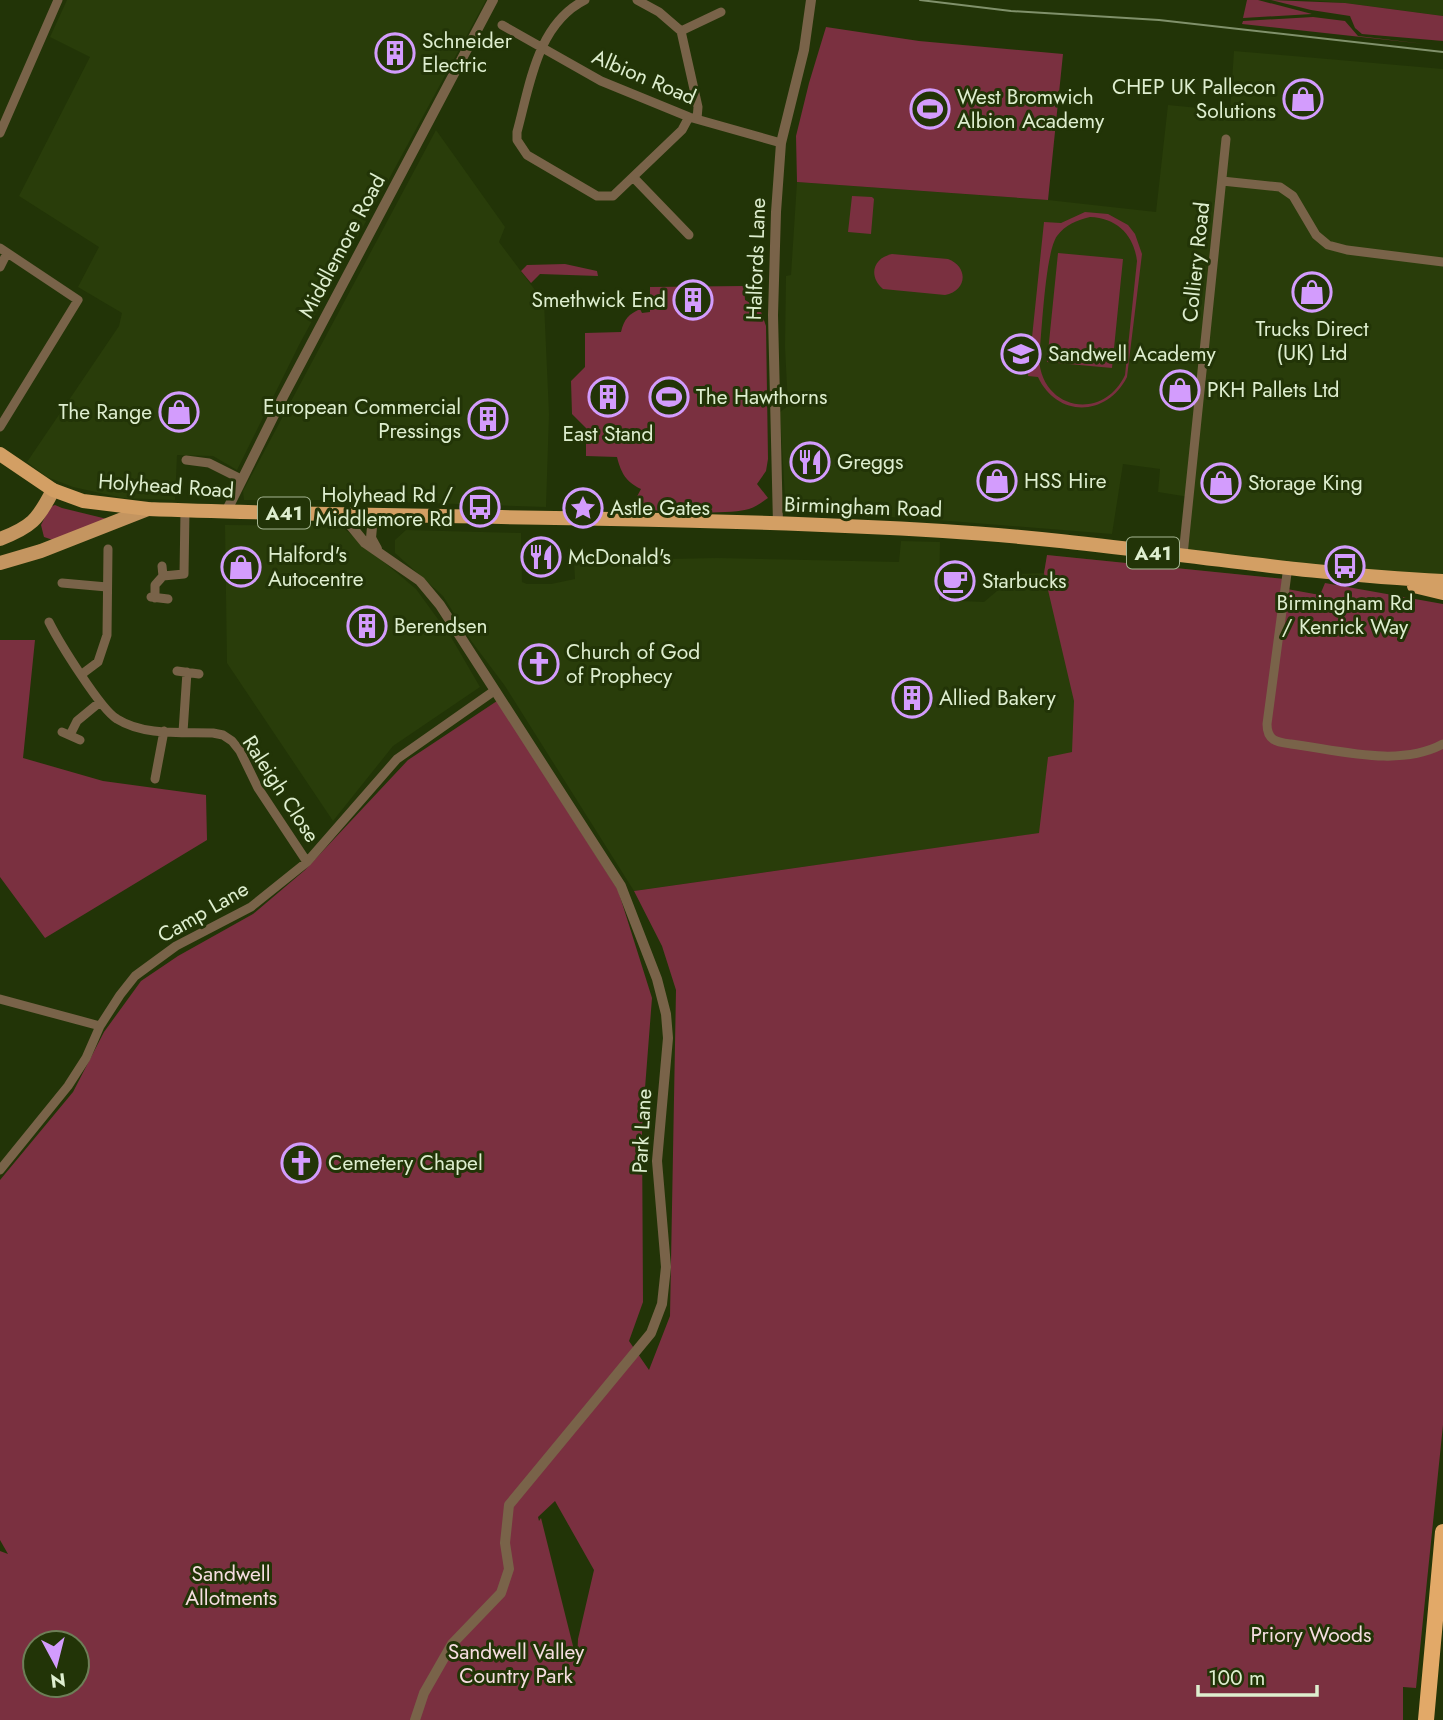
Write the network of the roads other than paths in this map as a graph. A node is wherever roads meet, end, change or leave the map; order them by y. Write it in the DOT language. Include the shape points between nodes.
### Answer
graph roads {
  1 [pos="58,0"];
  2 [pos="493,0"];
  3 [pos="585,0"];
  4 [pos="637,0"];
  5 [pos="811,0"];
  6 [pos="720,12"];
  7 [pos="502,25"];
  8 [pos="681,31"];
  9 [pos="541,48"];
  10 [pos="693,118"];
  11 [pos="0,133"];
  12 [pos="1226,139"];
  13 [pos="781,143"];
  14 [pos="633,177"];
  15 [pos="1222,181"];
  16 [pos="689,235"];
  17 [pos="4,251"];
  18 [pos="1443,262"];
  19 [pos="0,267"];
  20 [pos="0,427"];
  21 [pos="0,454"];
  22 [pos="186,460"];
  23 [pos="242,479"];
  24 [pos="53,490"];
  25 [pos="148,509"];
  26 [pos="185,510"];
  27 [pos="226,512"];
  28 [pos="342,514"];
  29 [pos="373,516"];
  30 [pos="33,523"];
  31 [pos="778,523"];
  32 [pos="7,536"];
  33 [pos="52,546"];
  34 [pos="108,550"];
  35 [pos="378,552"];
  36 [pos="1182,555"];
  37 [pos="15,558"];
  38 [pos="0,563"];
  39 [pos="162,566"];
  40 [pos="1288,566"];
  41 [pos="163,576"];
  42 [pos="1379,578"];
  43 [pos="1443,581"];
  44 [pos="62,583"];
  45 [pos="107,587"];
  46 [pos="1443,593"];
  47 [pos="168,599"];
  48 [pos="49,622"];
  49 [pos="82,674"];
  50 [pos="199,674"];
  51 [pos="494,691"];
  52 [pos="100,702"];
  53 [pos="164,731"];
  54 [pos="183,732"];
  55 [pos="80,740"];
  56 [pos="1443,744"];
  57 [pos="155,779"];
  58 [pos="307,862"];
  59 [pos="0,999"];
  60 [pos="100,1026"];
  61 [pos="0,1170"];
  62 [pos="1443,1532"];
  63 [pos="415,1720"];
  64 [pos="1426,1720"];
  1 -- 11 [label="street"];
  2 -- 23 [label="street, Middlemore Road"];
  3 -- 9 [label="street" via="567,11"];
  4 -- 8 [label="street"];
  5 -- 13 [label="street, Halfords Lane"];
  6 -- 8 [label="street"];
  7 -- 9 [label="street, Albion Road"];
  8 -- 10 [label="street" via="698,107"];
  9 -- 10 [label="street, Albion Road" via="601,81"];
  9 -- 14 [label="street" via="517,132 520,147 597,196 617,194"];
  10 -- 13 [label="street, Albion Road"];
  10 -- 14 [label="street"];
  12 -- 15 [label="street, Colliery Road"];
  13 -- 31 [label="street, Halfords Lane" via="773,289"];
  14 -- 16 [label="street"];
  15 -- 18 [label="street" via="1280,187 1293,196 1316,235 1328,245"];
  15 -- 36 [label="street, Colliery Road"];
  17 -- 19 [label="street"];
  17 -- 20 [label="street" via="78,300"];
  21 -- 24 [label="highway, Holyhead Road / A41"];
  22 -- 23 [label="street" via="209,463"];
  23 -- 27 [label="street, Middlemore Road"];
  24 -- 25 [label="highway, Holyhead Road / A41" via="83,501"];
  24 -- 30 [label="main road"];
  25 -- 26 [label="highway, Holyhead Road / A41"];
  25 -- 33 [label="main road"];
  26 -- 27 [label="highway, Holyhead Road / A41"];
  26 -- 41 [label="street" via="184,574"];
  27 -- 28 [label="highway, Holyhead Road / A41"];
  28 -- 29 [label="highway, Birmingham Road / A41"];
  28 -- 35 [label="street, Park Lane" via="356,534"];
  29 -- 31 [label="highway, Birmingham Road / A41"];
  29 -- 35 [label="street" via="371,538"];
  30 -- 32 [label="main road"];
  30 -- 33 [label="main road" via="40,543"];
  31 -- 36 [label="highway, Birmingham Road / A41" via="986,534"];
  32 -- 37 [label="main road" via="21,542"];
  33 -- 37 [label="main road"];
  34 -- 45 [label="street"];
  35 -- 51 [label="street, Park Lane" via="420,581"];
  36 -- 40 [label="highway, Birmingham Road / A41"];
  37 -- 38 [label="main road"];
  39 -- 41 [label="street"];
  40 -- 42 [label="highway, Birmingham Road / A41"];
  40 -- 56 [label="street" via="1267,724 1271,738 1396,757"];
  41 -- 47 [label="street" via="155,585 153,598"];
  42 -- 43 [label="highway, Birmingham Road / A41"];
  42 -- 46 [label="highway, Birmingham Road / A41"];
  44 -- 45 [label="street"];
  45 -- 49 [label="street" via="103,652"];
  48 -- 49 [label="street, Raleigh Close"];
  49 -- 52 [label="street, Raleigh Close"];
  50 -- 54 [label="street" via="182,671"];
  51 -- 58 [label="street, Camp Lane" via="397,759"];
  51 -- 63 [label="street, Park Lane" via="621,886 657,979 668,1038 657,1161 666,1275 662,1304 650,1334 509,1506 505,1543 509,1569 501,1592 452,1644 424,1693"];
  52 -- 53 [label="street, Raleigh Close" via="116,719"];
  52 -- 55 [label="street" via="66,734"];
  53 -- 54 [label="street, Raleigh Close"];
  53 -- 57 [label="street" via="162,769"];
  54 -- 58 [label="street, Raleigh Close" via="223,735 232,741"];
  58 -- 60 [label="street, Camp Lane" via="251,906 147,966"];
  59 -- 60 [label="street"];
  60 -- 61 [label="street, Camp Lane" via="68,1086"];
  62 -- 64 [label="highway"];
}
